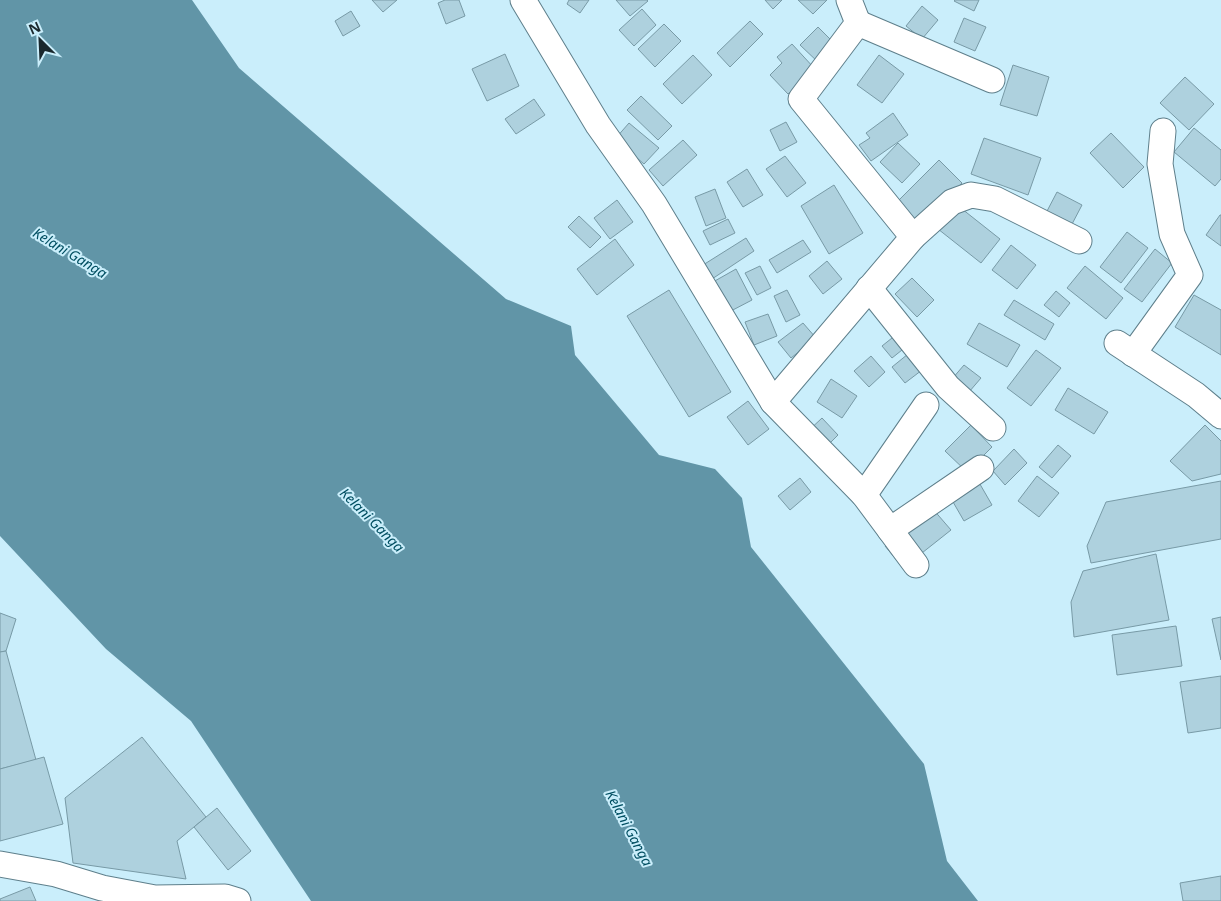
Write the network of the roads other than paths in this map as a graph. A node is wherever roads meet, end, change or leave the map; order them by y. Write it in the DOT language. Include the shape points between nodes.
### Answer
graph roads {
  1 [pos="523,0"];
  2 [pos="849,0"];
  3 [pos="858,23"];
  4 [pos="992,80"];
  5 [pos="1163,131"];
  6 [pos="913,237"];
  7 [pos="1079,241"];
  8 [pos="869,288"];
  9 [pos="772,402"];
  10 [pos="926,404"];
  11 [pos="1221,416"];
  12 [pos="993,428"];
  13 [pos="981,468"];
  14 [pos="864,495"];
  15 [pos="890,530"];
  16 [pos="916,565"];
  17 [pos="0,864"];
  18 [pos="238,901"];
  1 -- 9 [label="street" via="598,125 654,204"];
  2 -- 3 [label="street"];
  3 -- 4 [label="street"];
  3 -- 6 [label="street" via="801,99"];
  5 -- 11 [label="street" via="1160,164 1172,234 1190,275 1125,348 1196,395"];
  6 -- 7 [label="street" via="952,202 970,195 995,199"];
  6 -- 8 [label="street"];
  8 -- 9 [label="street"];
  8 -- 12 [label="street" via="948,387"];
  9 -- 14 [label="street"];
  10 -- 14 [label="street"];
  13 -- 15 [label="street"];
  14 -- 15 [label="street"];
  15 -- 16 [label="street"];
  17 -- 18 [label="street" via="155,898 224,897"];
}
